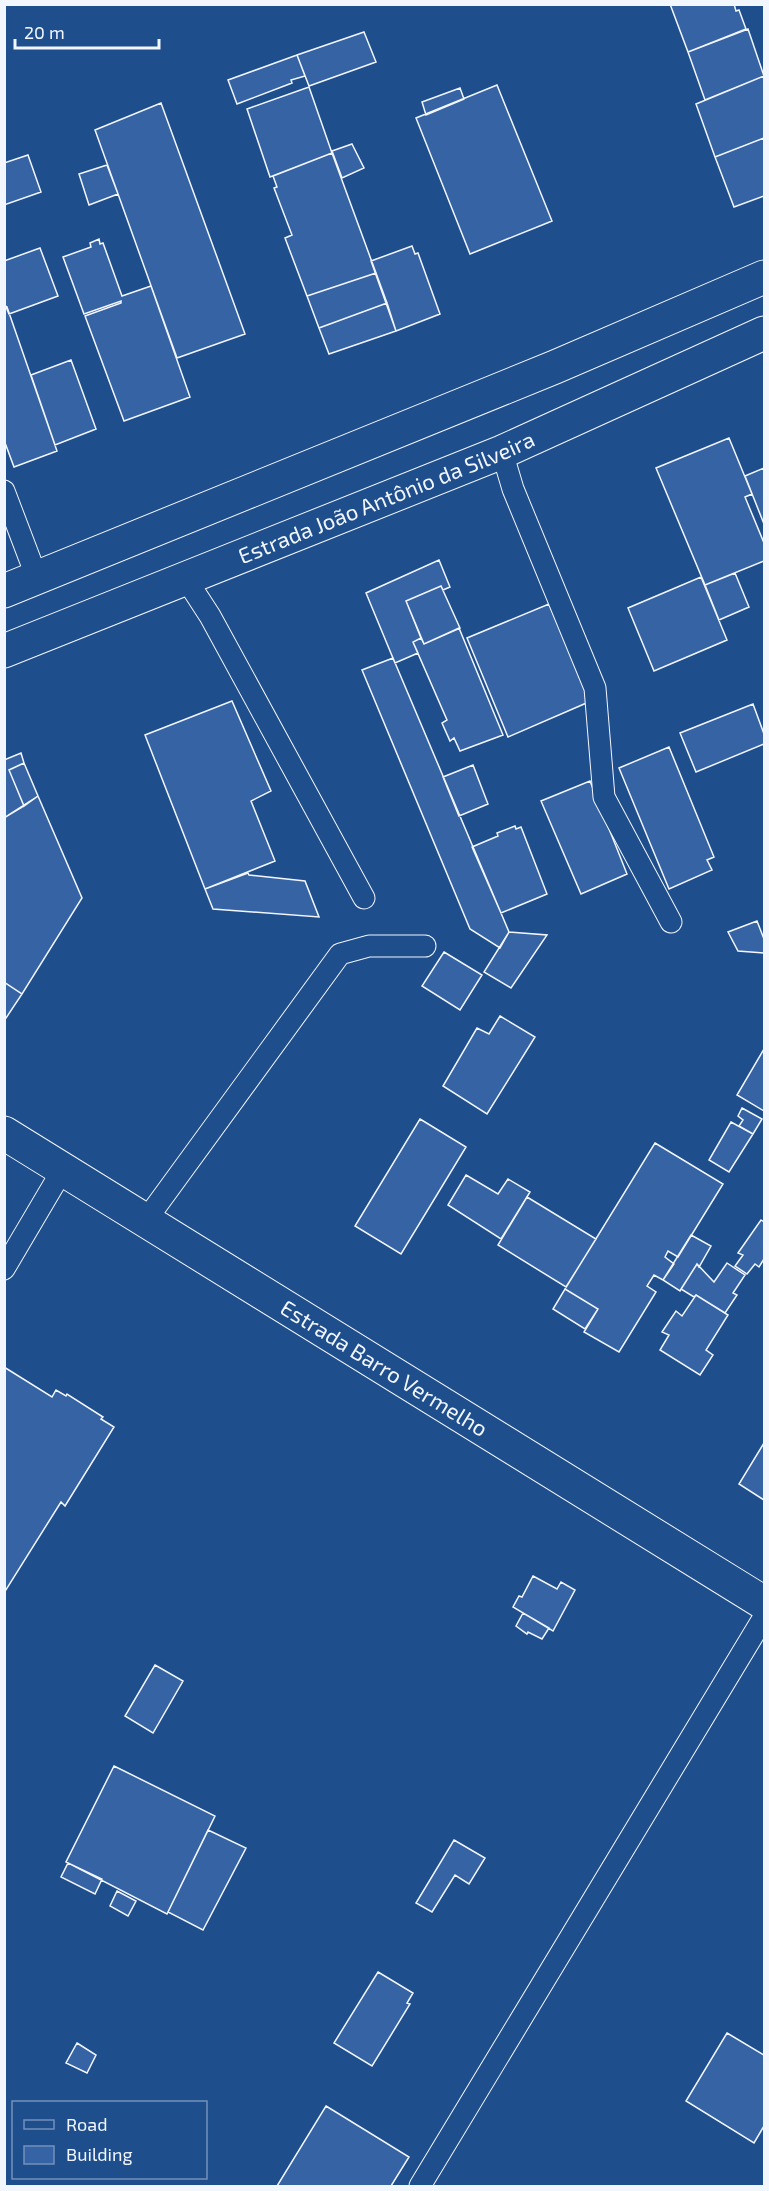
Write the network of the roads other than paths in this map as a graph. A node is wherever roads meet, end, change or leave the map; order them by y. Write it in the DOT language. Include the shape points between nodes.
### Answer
graph roads {
  1 [pos="765,276"];
  2 [pos="765,333"];
  3 [pos="502,452"];
  4 [pos="4,491"];
  5 [pos="37,578"];
  6 [pos="186,579"];
  7 [pos="4,591"];
  8 [pos="4,651"];
  9 [pos="364,898"];
  10 [pos="671,922"];
  11 [pos="425,946"];
  12 [pos="4,1133"];
  13 [pos="63,1169"];
  14 [pos="146,1220"];
  15 [pos="4,1269"];
  16 [pos="765,1603"];
  17 [pos="765,1617"];
  18 [pos="420,2187"];
  1 -- 5 [label="main road" via="555,367"];
  2 -- 3 [label="main road, Estrada João Antônio da Silveira"];
  3 -- 6 [label="main road, Estrada João Antônio da Silveira"];
  3 -- 10 [label="lane" via="595,688 604,797"];
  4 -- 5 [label="lane"];
  5 -- 7 [label="main road"];
  6 -- 8 [label="main road, Estrada João Antônio da Silveira"];
  6 -- 9 [label="lane"];
  11 -- 14 [label="lane" via="369,946 340,954"];
  12 -- 13 [label="main road, Estrada Barro Vermelho"];
  13 -- 14 [label="main road, Estrada Barro Vermelho"];
  13 -- 15 [label="lane"];
  14 -- 16 [label="main road, Estrada Barro Vermelho"];
  17 -- 18 [label="lane"];
}
